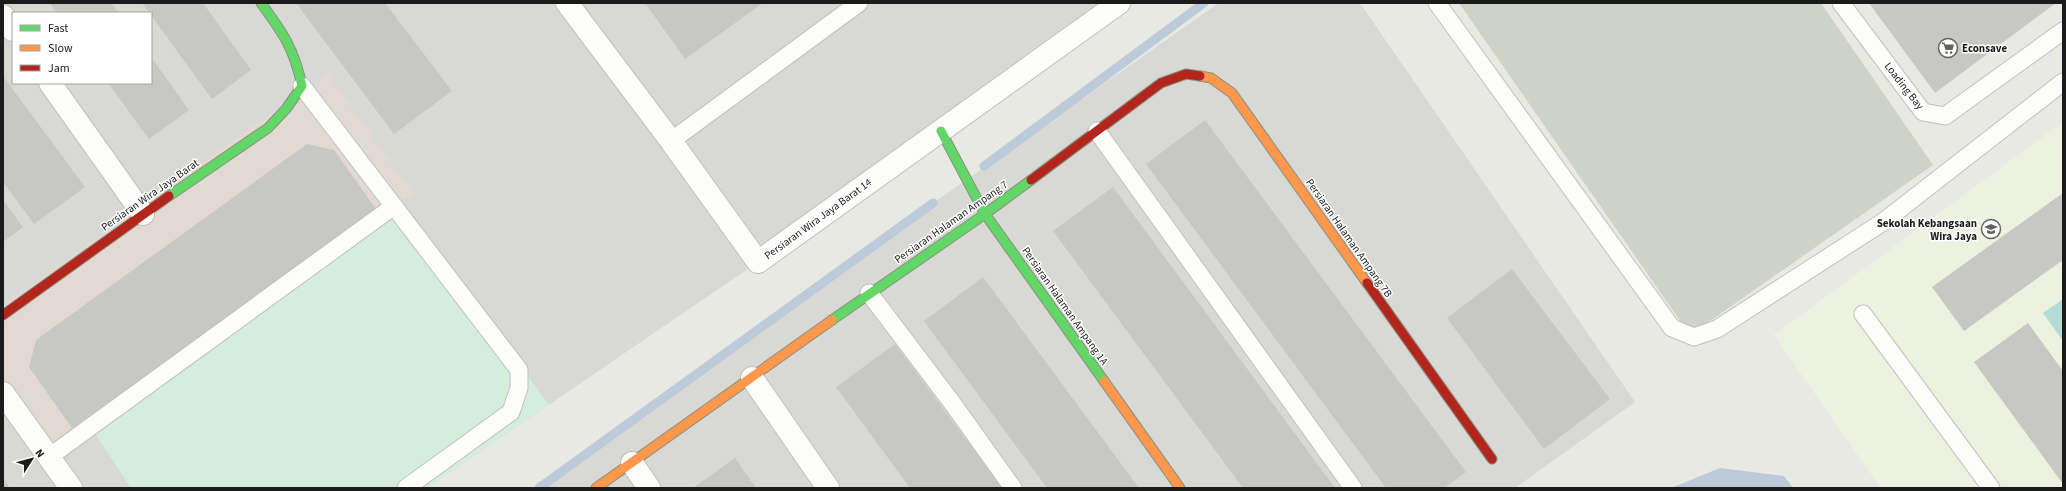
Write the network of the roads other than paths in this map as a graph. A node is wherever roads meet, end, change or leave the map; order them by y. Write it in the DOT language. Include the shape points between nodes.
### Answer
graph roads {
  1 [pos="261,3"];
  2 [pos="567,3"];
  3 [pos="859,3"];
  4 [pos="1119,3"];
  5 [pos="1438,3"];
  6 [pos="1841,3"];
  7 [pos="3,16"];
  8 [pos="12,29"];
  9 [pos="2063,31"];
  10 [pos="2063,82"];
  11 [pos="1161,83"];
  12 [pos="51,84"];
  13 [pos="302,86"];
  14 [pos="941,131"];
  15 [pos="1097,131"];
  16 [pos="671,141"];
  17 [pos="394,206"];
  18 [pos="143,214"];
  19 [pos="985,214"];
  20 [pos="869,293"];
  21 [pos="1863,314"];
  22 [pos="3,315"];
  23 [pos="752,378"];
  24 [pos="3,394"];
  25 [pos="49,457"];
  26 [pos="1492,459"];
  27 [pos="632,463"];
  28 [pos="71,488"];
  29 [pos="406,488"];
  30 [pos="596,488"];
  31 [pos="649,488"];
  32 [pos="828,488"];
  33 [pos="1013,488"];
  34 [pos="1180,488"];
  35 [pos="1353,488"];
  36 [pos="1991,488"];
  1 -- 13 [label="street" via="285,36 297,62"];
  2 -- 16 [label="street, Persiaran Wira Jaya Barat 14"];
  3 -- 16 [label="lane"];
  4 -- 14 [label="street, Persiaran Wira Jaya Barat 14"];
  5 -- 10 [label="lane" via="1672,328 1694,338 1717,329 1883,222"];
  6 -- 9 [label="lane, Loading Bay" via="1923,112 1945,116"];
  7 -- 8 [label="street"];
  11 -- 15 [label="street, Persiaran Halaman Ampang 7"];
  11 -- 26 [label="street, Persiaran Halaman Ampang 7B" via="1186,74 1211,78 1232,92"];
  12 -- 18 [label="street"];
  13 -- 17 [label="lane"];
  13 -- 18 [label="street, Persiaran Wira Jaya Barat" via="286,109 268,128"];
  14 -- 16 [label="street, Persiaran Wira Jaya Barat 14" via="758,262"];
  14 -- 19 [label="street, Persiaran Halaman Ampang 1A"];
  15 -- 19 [label="street, Persiaran Halaman Ampang 7"];
  15 -- 35 [label="lane"];
  17 -- 25 [label="lane"];
  17 -- 29 [label="lane" via="519,370 519,388 511,412"];
  18 -- 22 [label="street, Persiaran Wira Jaya Barat"];
  19 -- 20 [label="street, Persiaran Halaman Ampang 7"];
  19 -- 34 [label="street, Persiaran Halaman Ampang 1A"];
  20 -- 23 [label="street, Persiaran Halaman Ampang 7"];
  20 -- 33 [label="lane"];
  21 -- 36 [label="lane"];
  23 -- 27 [label="street, Persiaran Halaman Ampang 7"];
  23 -- 32 [label="street"];
  24 -- 25 [label="street"];
  25 -- 28 [label="street"];
  27 -- 30 [label="street, Persiaran Halaman Ampang 7"];
  27 -- 31 [label="street"];
}
